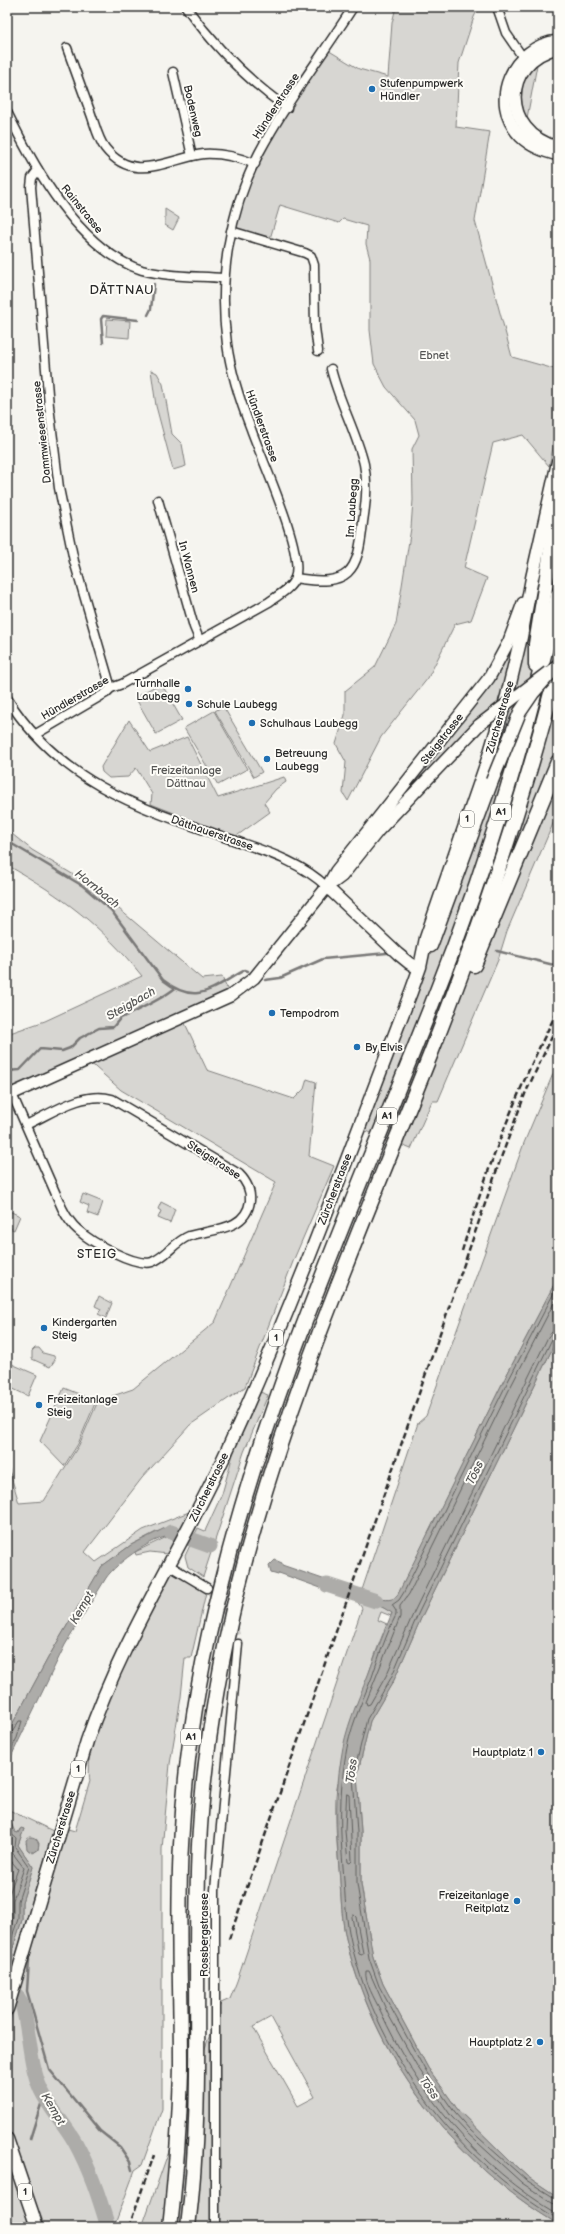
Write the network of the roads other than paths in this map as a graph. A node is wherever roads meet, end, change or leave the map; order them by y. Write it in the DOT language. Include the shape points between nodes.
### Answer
graph roads {
  1 [pos="186,7"];
  2 [pos="353,7"];
  3 [pos="497,7"];
  4 [pos="558,42"];
  5 [pos="67,48"];
  6 [pos="558,48"];
  7 [pos="525,61"];
  8 [pos="173,72"];
  9 [pos="287,108"];
  10 [pos="7,112"];
  11 [pos="558,148"];
  12 [pos="558,155"];
  13 [pos="192,156"];
  14 [pos="254,164"];
  15 [pos="38,170"];
  16 [pos="231,231"];
  17 [pos="223,278"];
  18 [pos="318,351"];
  19 [pos="331,369"];
  20 [pos="558,462"];
  21 [pos="158,500"];
  22 [pos="558,507"];
  23 [pos="295,578"];
  24 [pos="532,578"];
  25 [pos="558,595"];
  26 [pos="199,639"];
  27 [pos="558,665"];
  28 [pos="110,688"];
  29 [pos="536,692"];
  30 [pos="7,698"];
  31 [pos="36,734"];
  32 [pos="558,762"];
  33 [pos="328,887"];
  34 [pos="419,968"];
  35 [pos="429,1057"];
  36 [pos="9,1094"];
  37 [pos="26,1125"];
  38 [pos="170,1566"];
  39 [pos="207,1588"];
  40 [pos="238,1644"];
  41 [pos="8,2006"];
  42 [pos="7,2139"];
  43 [pos="10,2159"];
  44 [pos="37,2227"];
  45 [pos="170,2227"];
  46 [pos="188,2227"];
  47 [pos="215,2227"];
  1 -- 9 [label="street" via="221,52 257,86"];
  2 -- 9 [label="street, Hündlerstrasse"];
  3 -- 7 [label="street" via="503,26"];
  4 -- 7 [label="main road" via="541,45"];
  5 -- 13 [label="street" via="98,133 105,148 117,159 140,168 154,168"];
  6 -- 7 [label="main road"];
  7 -- 11 [label="main road" via="516,88 515,103 519,114 533,135"];
  7 -- 12 [label="main road" via="511,72 506,85 508,116 515,130 529,143"];
  8 -- 13 [label="street, Bodenweg"];
  9 -- 14 [label="street, Hündlerstrasse"];
  10 -- 15 [label="street, Rainstrasse"];
  13 -- 14 [label="street" via="225,155"];
  14 -- 16 [label="street, Hündlerstrasse" via="240,198"];
  15 -- 17 [label="street, Rainstrasse" via="85,233 115,258 148,271"];
  15 -- 28 [label="street, Dammwiesenstrasse" via="32,178 31,187 55,465 74,560"];
  16 -- 17 [label="street, Hündlerstrasse"];
  16 -- 18 [label="street" via="305,253 312,258"];
  17 -- 23 [label="street, Hündlerstrasse" via="226,334 232,372 251,430 286,518 294,549"];
  19 -- 23 [label="street, Im Laubegg" via="365,471 367,494 360,548 353,567 338,579 322,582"];
  20 -- 24 [label="main road, Zürcherstrasse / 1"];
  21 -- 26 [label="street, In Wannen"];
  22 -- 29 [label="highway, A1" via="536,644"];
  23 -- 26 [label="street, Hündlerstrasse" via="289,587 269,602"];
  24 -- 33 [label="main road, Steigstrasse" via="509,641 489,678 336,871"];
  24 -- 34 [label="main road, Zürcherstrasse / 1" via="521,637 498,728 426,938"];
  25 -- 29 [label="highway, A1"];
  26 -- 28 [label="street, Hündlerstrasse" via="122,684"];
  27 -- 33 [label="main road, Steigstrasse, bridge" via="479,725 382,827 341,877"];
  27 -- 34 [label="main road, Zürcherstrasse / 1, bridge" via="520,712 434,940"];
  27 -- 35 [label="highway, A1" via="536,752 510,836"];
  28 -- 31 [label="street, Hündlerstrasse" via="106,693"];
  29 -- 45 [label="highway, A1" via="500,817 459,935 284,1377 245,1496 216,1603 194,1712 182,1823 179,1898 180,2110"];
  30 -- 31 [label="street, Dättnauerstrasse" via="29,729"];
  31 -- 33 [label="street, Dättnauerstrasse" via="41,742 70,768 117,797 151,812 281,857"];
  32 -- 35 [label="highway, A1" via="465,989"];
  33 -- 34 [label="main road, Dättnauerstrasse" via="398,954"];
  33 -- 36 [label="main road, Steigstrasse" via="263,968 230,996"];
  34 -- 38 [label="main road, Zürcherstrasse / 1" via="271,1350 226,1453"];
  35 -- 46 [label="highway, A1" via="342,1273 296,1396 254,1529 224,1650 210,1730 200,1824 198,2111"];
  36 -- 37 [label="street, Steigstrasse"];
  37 -- 37 [label="street, Steigstrasse" via="65,1213 73,1225 93,1240 134,1261 154,1261 184,1238 234,1224 243,1217 248,1208 249,1188 239,1174 112,1099 83,1099"];
  38 -- 39 [label="street"];
  38 -- 41 [label="main road, Zürcherstrasse / 1" via="120,1660 97,1712"];
  40 -- 47 [label="street, Rossbergstrasse" via="215,1890"];
  42 -- 43 [label="main road, 1"];
  43 -- 44 [label="main road, 1"];
}
